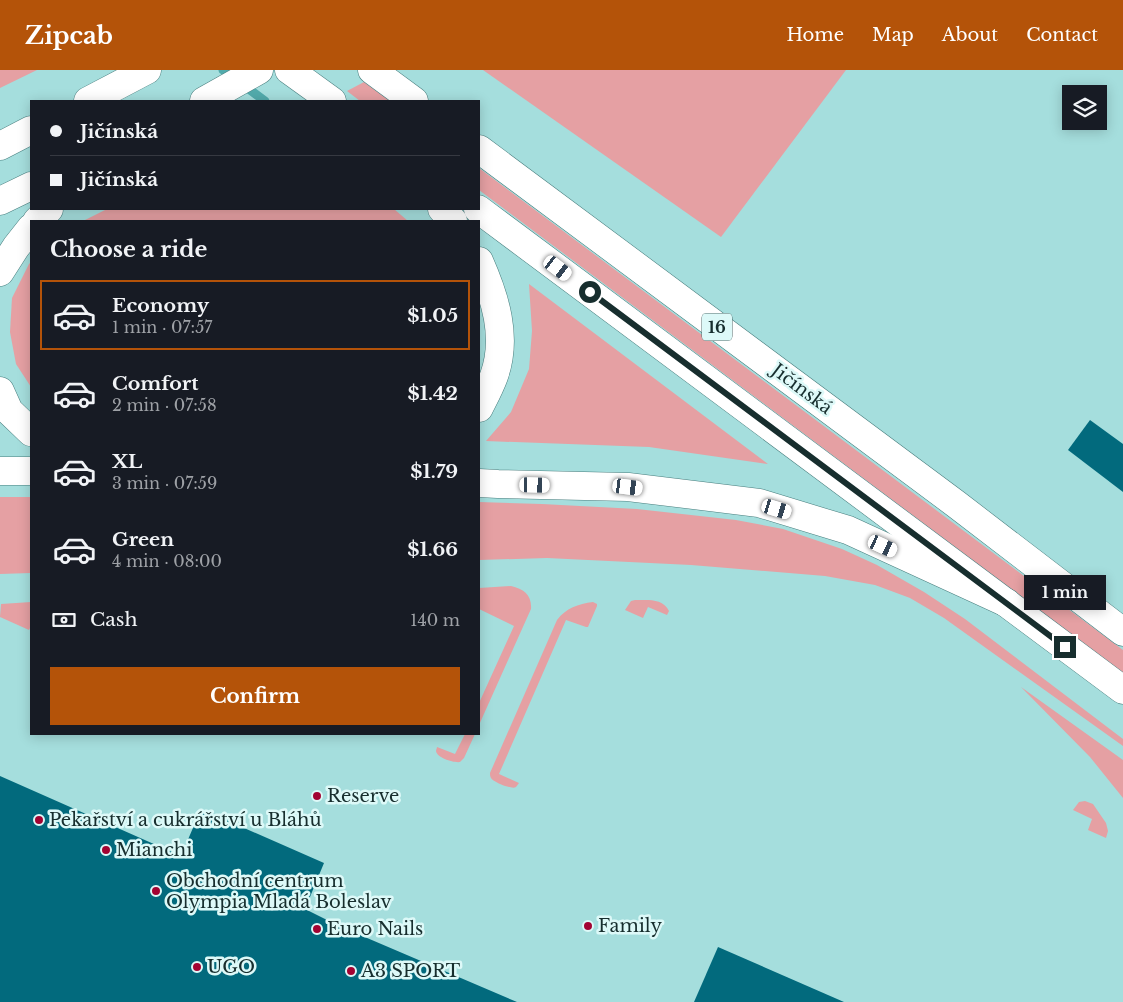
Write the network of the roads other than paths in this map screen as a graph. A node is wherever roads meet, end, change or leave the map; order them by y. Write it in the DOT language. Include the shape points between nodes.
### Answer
graph roads {
  1 [pos="147,70"];
  2 [pos="260,70"];
  3 [pos="289,70"];
  4 [pos="372,70"];
  5 [pos="97,97"];
  6 [pos="206,100"];
  7 [pos="331,100"];
  8 [pos="413,100"];
  9 [pos="30,131"];
  10 [pos="0,146"];
  11 [pos="480,150"];
  12 [pos="30,186"];
  13 [pos="0,201"];
  14 [pos="48,210"];
  15 [pos="443,210"];
  16 [pos="479,210"];
  17 [pos="38,220"];
  18 [pos="451,220"];
  19 [pos="30,229"];
  20 [pos="480,263"];
  21 [pos="0,272"];
  22 [pos="0,391"];
  23 [pos="480,406"];
  24 [pos="30,431"];
  25 [pos="0,471"];
  26 [pos="30,471"];
  27 [pos="480,483"];
  28 [pos="1007,604"];
  29 [pos="1123,632"];
  30 [pos="1123,690"];
  1 -- 5 [label="main road"];
  2 -- 6 [label="main road"];
  3 -- 7 [label="main road"];
  4 -- 8 [label="main road"];
  9 -- 10 [label="main road"];
  11 -- 29 [label="main road, Jičínská / 16"];
  12 -- 13 [label="main road"];
  14 -- 17 [label="main road"];
  15 -- 18 [label="main road"];
  16 -- 28 [label="main road"];
  19 -- 21 [label="main road"];
  20 -- 23 [label="main road" via="497,310 500,334 494,376"];
  22 -- 24 [label="main road" via="10,411"];
  25 -- 26 [label="main road"];
  27 -- 28 [label="main road" via="628,487 759,504 848,530"];
  28 -- 30 [label="main road"];
}
